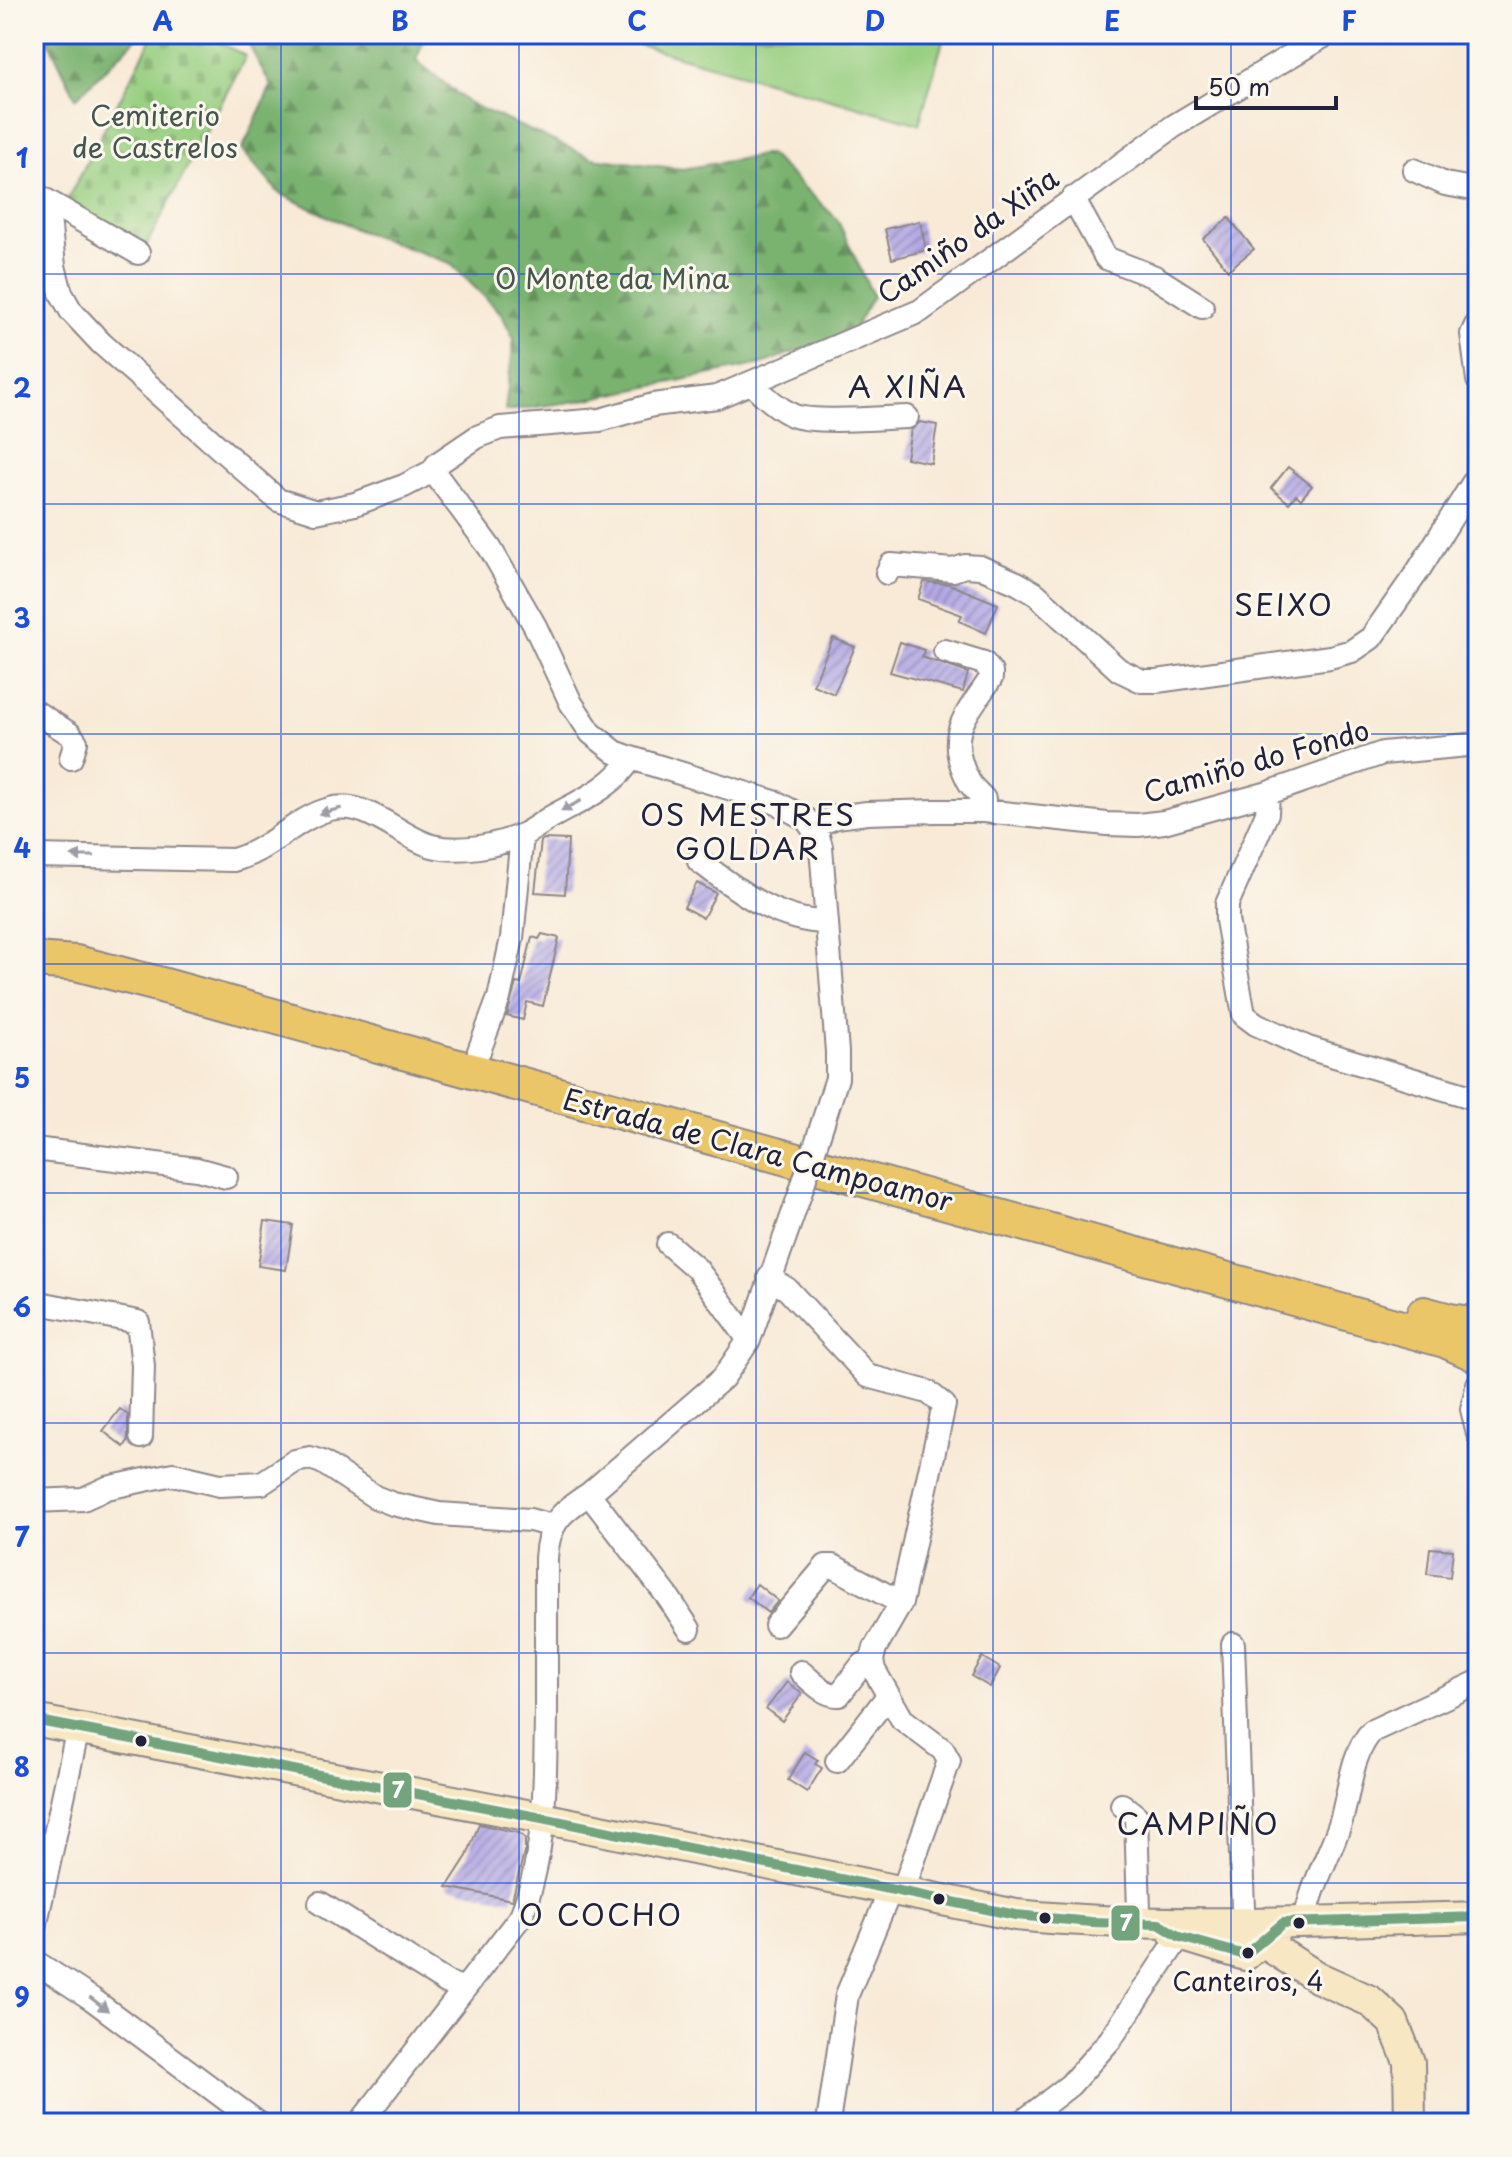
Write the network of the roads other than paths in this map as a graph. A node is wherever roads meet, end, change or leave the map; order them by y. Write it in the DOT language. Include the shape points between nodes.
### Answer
graph roads {
  1 [pos="1327,34"];
  2 [pos="1414,170"];
  3 [pos="1478,190"];
  4 [pos="38,195"];
  5 [pos="1073,198"];
  6 [pos="138,253"];
  7 [pos="54,266"];
  8 [pos="34,281"];
  9 [pos="1202,307"];
  10 [pos="1478,321"];
  11 [pos="1478,380"];
  12 [pos="752,383"];
  13 [pos="907,417"];
  14 [pos="433,471"];
  15 [pos="1478,475"];
  16 [pos="887,573"];
  17 [pos="945,651"];
  18 [pos="34,711"];
  19 [pos="1478,744"];
  20 [pos="71,758"];
  21 [pos="631,758"];
  22 [pos="1268,793"];
  23 [pos="984,811"];
  24 [pos="813,827"];
  25 [pos="522,835"];
  26 [pos="34,856"];
  27 [pos="699,861"];
  28 [pos="827,922"];
  29 [pos="34,941"];
  30 [pos="34,960"];
  31 [pos="479,1051"];
  32 [pos="1478,1099"];
  33 [pos="34,1149"];
  34 [pos="226,1177"];
  35 [pos="668,1244"];
  36 [pos="769,1278"];
  37 [pos="34,1302"];
  38 [pos="1478,1325"];
  39 [pos="749,1340"];
  40 [pos="1478,1355"];
  41 [pos="1478,1384"];
  42 [pos="1478,1434"];
  43 [pos="141,1437"];
  44 [pos="589,1494"];
  45 [pos="34,1501"];
  46 [pos="552,1526"];
  47 [pos="901,1603"];
  48 [pos="776,1625"];
  49 [pos="689,1629"];
  50 [pos="1233,1644"];
  51 [pos="872,1660"];
  52 [pos="801,1672"];
  53 [pos="1478,1682"];
  54 [pos="888,1696"];
  55 [pos="34,1720"];
  56 [pos="78,1728"];
  57 [pos="837,1761"];
  58 [pos="1122,1805"];
  59 [pos="542,1818"];
  60 [pos="896,1892"];
  61 [pos="320,1903"];
  62 [pos="1478,1917"];
  63 [pos="1166,1927"];
  64 [pos="34,1932"];
  65 [pos="1264,1932"];
  66 [pos="34,1961"];
  67 [pos="464,1989"];
  68 [pos="258,2123"];
  69 [pos="360,2123"];
  70 [pos="828,2123"];
  71 [pos="1021,2123"];
  72 [pos="1410,2123"];
  1 -- 5 [label="street, Camiño da Xiña" via="1174,126"];
  2 -- 3 [label="street" via="1445,184"];
  4 -- 6 [label="street"];
  4 -- 7 [label="street, Camiño da Xiña" via="48,208"];
  5 -- 9 [label="street" via="1106,258 1155,277"];
  5 -- 12 [label="street, Camiño da Xiña" via="920,311"];
  7 -- 8 [label="street"];
  7 -- 14 [label="street, Camiño da Xiña" via="61,293 91,333 278,500 316,512 355,504"];
  10 -- 11 [label="street" via="1472,334"];
  12 -- 13 [label="street" via="794,416"];
  12 -- 14 [label="street, Camiño da Xiña" via="717,397 653,405 600,420 500,428 477,437"];
  14 -- 21 [label="street" via="490,548 582,722 615,752"];
  15 -- 16 [label="street" via="1371,638 1330,657 1142,681 1119,670 1036,594 980,567 953,570 903,564 891,565"];
  17 -- 23 [label="street" via="984,663 991,672 955,743 968,782 984,799"];
  18 -- 20 [label="street" via="70,734 76,742"];
  19 -- 22 [label="street, Camiño do Fondo" via="1383,753"];
  21 -- 24 [label="street" via="777,803"];
  21 -- 25 [label="street, one-way" via="622,772 590,796"];
  22 -- 23 [label="street, Camiño do Fondo" via="1138,825"];
  22 -- 32 [label="street" via="1267,813 1227,904 1244,1015 1308,1048"];
  23 -- 24 [label="street, Camiño do Fondo" via="867,813"];
  24 -- 28 [label="street" via="821,847"];
  25 -- 26 [label="street, one-way" via="472,848 433,846 362,811 331,808 233,860"];
  25 -- 31 [label="street" via="512,938 499,998"];
  27 -- 28 [label="street" via="749,899 803,921"];
  28 -- 36 [label="street, bridge" via="837,1078"];
  29 -- 31 [label="main road, Estrada de Clara Campoamor" via="128,956"];
  30 -- 40 [label="main road, Estrada de Clara Campoamor" via="76,963 154,983 1445,1340"];
  31 -- 38 [label="main road, Estrada de Clara Campoamor"];
  33 -- 34 [label="street"];
  35 -- 39 [label="street" via="697,1269"];
  36 -- 39 [label="street"];
  36 -- 47 [label="street" via="787,1289 868,1376 928,1392 944,1405"];
  37 -- 43 [label="street" via="138,1322"];
  39 -- 44 [label="street" via="723,1378"];
  41 -- 42 [label="street" via="1472,1409"];
  44 -- 46 [label="street" via="565,1509"];
  44 -- 49 [label="street"];
  45 -- 46 [label="street" via="83,1499 107,1488 173,1474 220,1485 262,1483 295,1461 310,1458 393,1504"];
  46 -- 59 [label="street" via="546,1558"];
  47 -- 48 [label="street" via="826,1566"];
  47 -- 51 [label="street"];
  50 -- 65 [label="street"];
  51 -- 52 [label="street" via="834,1696"];
  51 -- 54 [label="street"];
  53 -- 65 [label="street" via="1372,1731 1363,1741 1339,1826 1308,1900"];
  54 -- 57 [label="street"];
  54 -- 60 [label="street" via="902,1719 943,1750 949,1761"];
  55 -- 56 [label="main road"];
  56 -- 59 [label="main road"];
  56 -- 64 [label="street"];
  58 -- 63 [label="street" via="1136,1816 1139,1911"];
  59 -- 60 [label="main road"];
  59 -- 67 [label="street" via="521,1916"];
  60 -- 63 [label="main road" via="1016,1915"];
  60 -- 70 [label="street" via="847,1995"];
  61 -- 67 [label="street"];
  62 -- 65 [label="main road"];
  63 -- 65 [label="main road"];
  63 -- 71 [label="street" via="1110,2040 1070,2085"];
  65 -- 72 [label="main road" via="1317,1977 1370,2001 1393,2022 1409,2062"];
  66 -- 68 [label="street, one-way"];
  67 -- 69 [label="street"];
}
